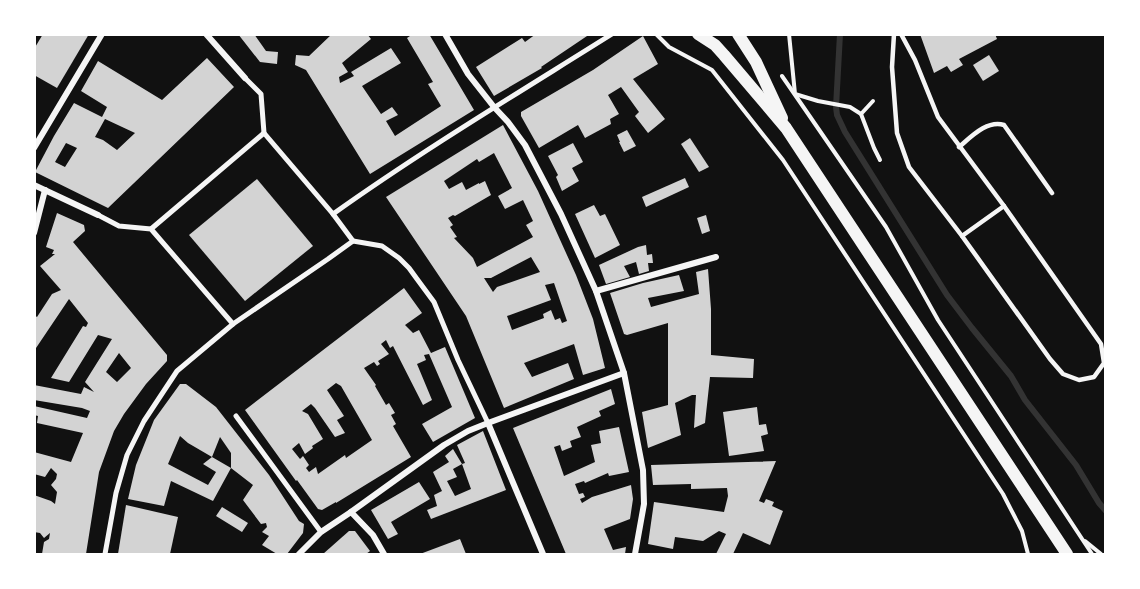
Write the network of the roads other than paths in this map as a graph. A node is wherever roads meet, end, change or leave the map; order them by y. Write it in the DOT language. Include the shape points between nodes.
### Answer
graph roads {
  1 [pos="102,34"];
  2 [pos="206,34"];
  3 [pos="445,34"];
  4 [pos="612,34"];
  5 [pos="698,34"];
  6 [pos="738,34"];
  7 [pos="894,34"];
  8 [pos="902,34"];
  9 [pos="244,78"];
  10 [pos="494,108"];
  11 [pos="786,128"];
  12 [pos="264,133"];
  13 [pos="959,147"];
  14 [pos="34,148"];
  15 [pos="34,185"];
  16 [pos="45,190"];
  17 [pos="1052,193"];
  18 [pos="1004,206"];
  19 [pos="333,214"];
  20 [pos="98,215"];
  21 [pos="151,229"];
  22 [pos="34,233"];
  23 [pos="962,236"];
  24 [pos="353,240"];
  25 [pos="716,257"];
  26 [pos="596,291"];
  27 [pos="233,324"];
  28 [pos="624,373"];
  29 [pos="236,416"];
  30 [pos="488,423"];
  31 [pos="351,512"];
  32 [pos="321,532"];
  33 [pos="105,555"];
  34 [pos="299,555"];
  35 [pos="384,555"];
  36 [pos="543,555"];
  37 [pos="635,555"];
  38 [pos="1067,555"];
  1 -- 14 [label="street"];
  2 -- 9 [label="street"];
  3 -- 10 [label="street"];
  4 -- 10 [label="street"];
  5 -- 11 [label="main road" via="715,45"];
  6 -- 11 [label="main road" via="756,62"];
  7 -- 23 [label="lane" via="892,68 897,133 909,167"];
  8 -- 13 [label="lane" via="938,117"];
  9 -- 12 [label="street" via="261,94"];
  10 -- 19 [label="street"];
  10 -- 26 [label="street" via="525,146"];
  11 -- 38 [label="main road"];
  12 -- 19 [label="street"];
  12 -- 21 [label="street"];
  13 -- 17 [label="lane" via="990,124 1004,124"];
  13 -- 18 [label="lane"];
  15 -- 16 [label="street"];
  16 -- 20 [label="street"];
  16 -- 22 [label="street"];
  18 -- 23 [label="lane"];
  18 -- 23 [label="lane" via="1101,344 1104,363 1094,377 1079,380 1063,374"];
  19 -- 24 [label="street"];
  20 -- 21 [label="street" via="119,226"];
  21 -- 27 [label="street"];
  24 -- 27 [label="street"];
  24 -- 30 [label="street" via="382,246 409,268 434,303"];
  25 -- 26 [label="street"];
  26 -- 28 [label="street"];
  27 -- 33 [label="street" via="177,371 144,421 127,455"];
  28 -- 30 [label="street"];
  28 -- 37 [label="street" via="644,484"];
  29 -- 32 [label="street"];
  30 -- 31 [label="street" via="444,445"];
  30 -- 36 [label="street"];
  31 -- 32 [label="street"];
  31 -- 35 [label="street" via="373,535"];
  32 -- 34 [label="street"];
}
